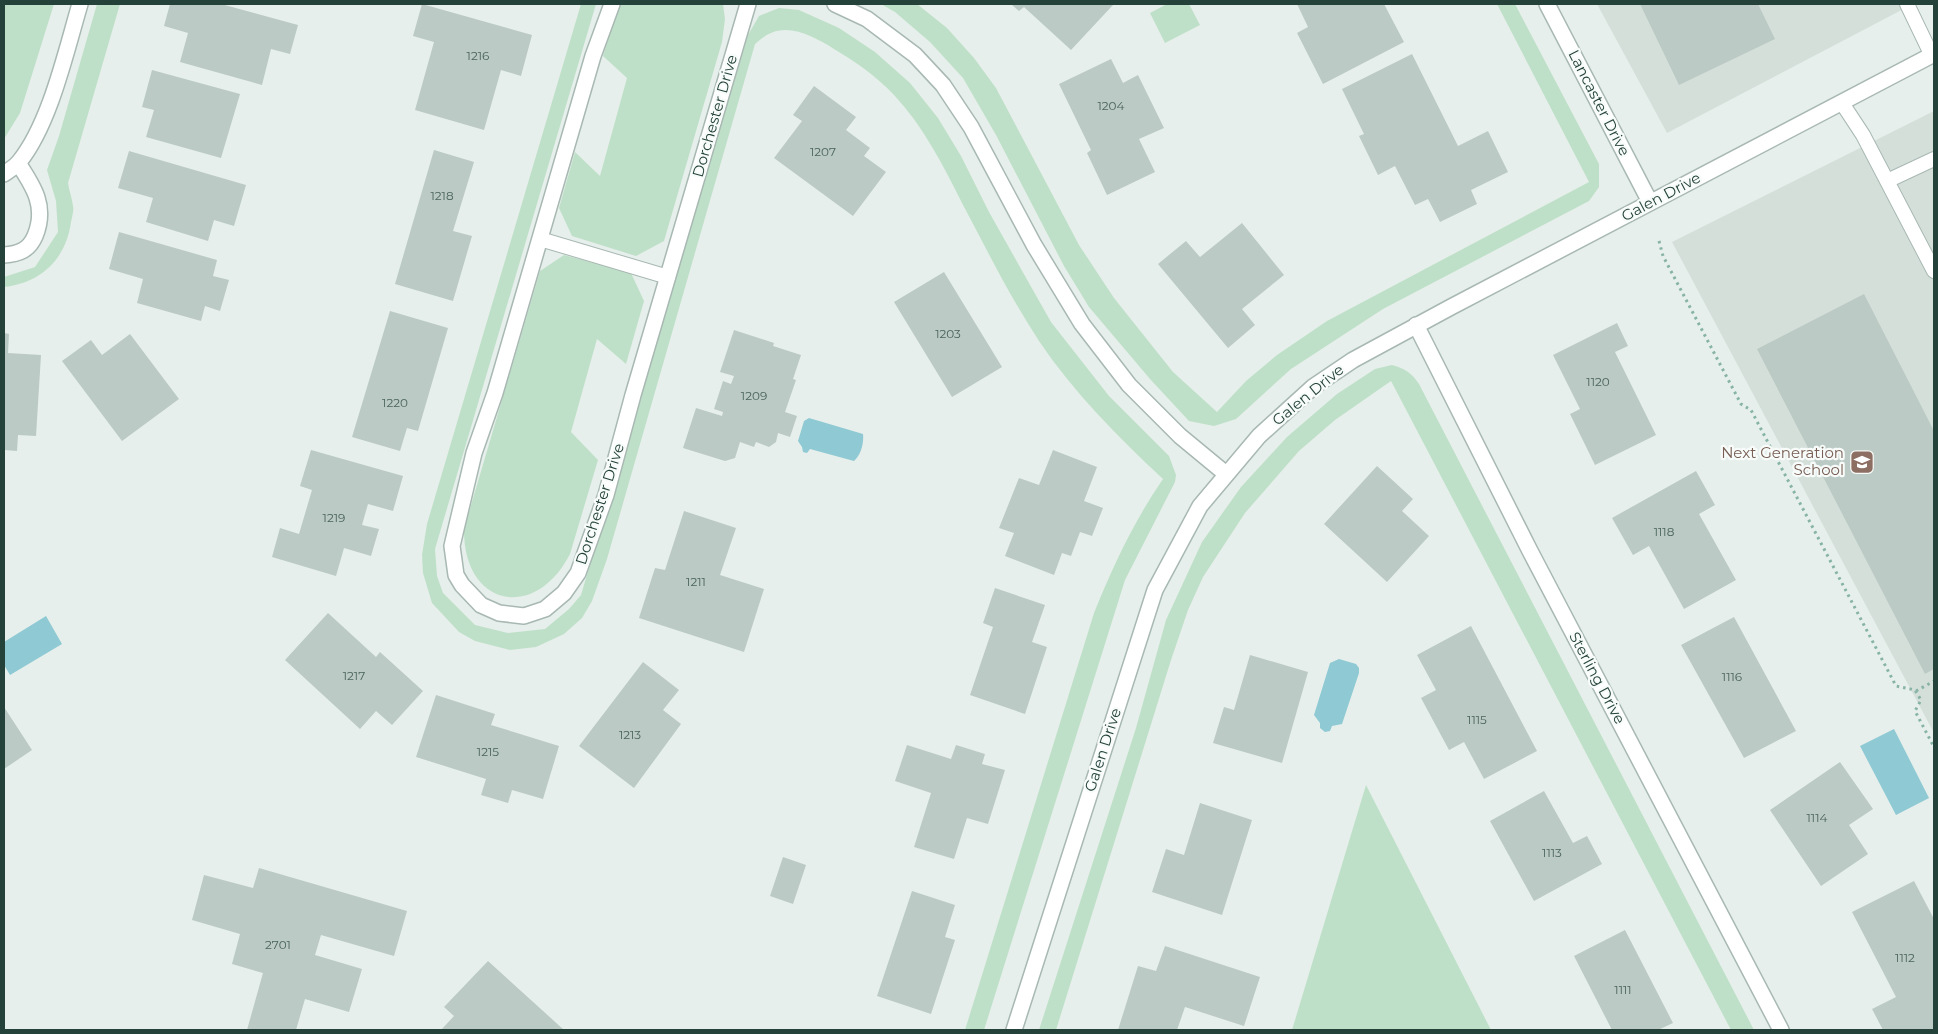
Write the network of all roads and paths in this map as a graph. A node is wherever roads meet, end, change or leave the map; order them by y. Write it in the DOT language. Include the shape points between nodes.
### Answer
graph roads {
  1 [pos="80,4"];
  2 [pos="612,4"];
  3 [pos="748,4"];
  4 [pos="835,4"];
  5 [pos="1547,4"];
  6 [pos="1907,4"];
  7 [pos="1933,55"];
  8 [pos="1842,103"];
  9 [pos="1934,159"];
  10 [pos="18,163"];
  11 [pos="4,174"];
  12 [pos="1887,182"];
  13 [pos="1650,202"];
  14 [pos="540,239"];
  15 [pos="1659,241"];
  16 [pos="4,255"];
  17 [pos="1934,271"];
  18 [pos="668,277"];
  19 [pos="1416,325"];
  20 [pos="1226,474"];
  21 [pos="1934,681"];
  22 [pos="1916,691"];
  23 [pos="1934,747"];
  24 [pos="1014,1030"];
  25 [pos="1781,1030"];
  1 -- 10 [label="street" via="37,136"];
  2 -- 14 [label="street, Dorchester Drive" via="593,56"];
  3 -- 18 [label="street, Dorchester Drive"];
  4 -- 20 [label="street" via="867,19 908,50 943,85 971,127 1034,245 1082,324 1130,385 1180,436"];
  5 -- 13 [label="street, Lancaster Drive"];
  6 -- 7 [label="lane"];
  7 -- 8 [label="street, Galen Drive"];
  8 -- 12 [label="lane"];
  8 -- 13 [label="street, Galen Drive"];
  9 -- 12 [label="lane"];
  10 -- 11 [label="street"];
  10 -- 16 [label="street" via="40,205 40,223 31,245 17,254"];
  12 -- 17 [label="lane"];
  13 -- 19 [label="street, Galen Drive"];
  14 -- 18 [label="lane"];
  14 -- 18 [label="street, Dorchester Drive" via="474,453 452,546 456,575 462,585 481,605 499,613 524,616 545,609 564,593 578,573 606,495"];
  15 -- 22 [label="path" via="1663,256 1736,395 1741,404 1751,410 1896,686"];
  19 -- 20 [label="street, Galen Drive" via="1353,360 1313,387 1259,436"];
  19 -- 25 [label="street, Sterling Drive" via="1530,551"];
  20 -- 24 [label="street, Galen Drive" via="1196,514 1155,590"];
  21 -- 22 [label="path"];
  22 -- 23 [label="path" via="1921,700 1915,711"];
}
